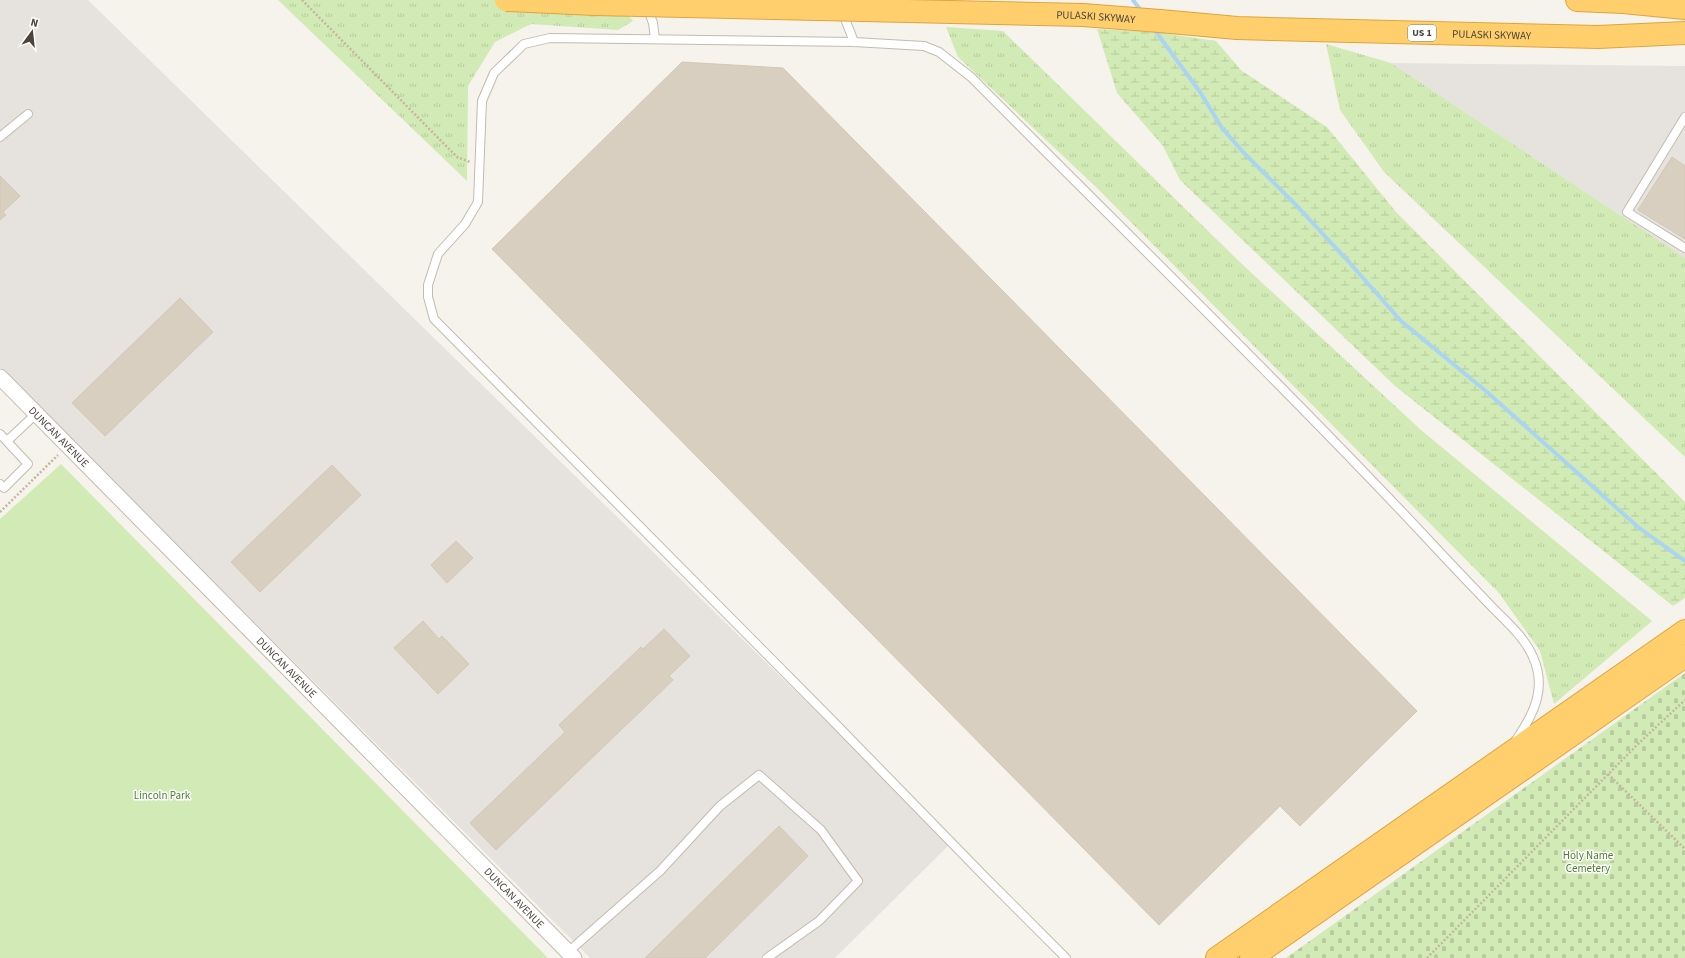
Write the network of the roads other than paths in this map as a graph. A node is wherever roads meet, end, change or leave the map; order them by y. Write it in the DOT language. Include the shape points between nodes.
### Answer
graph roads {
  1 [pos="506,0"];
  2 [pos="644,0"];
  3 [pos="838,0"];
  4 [pos="1577,0"];
  5 [pos="1685,8"];
  6 [pos="1685,33"];
  7 [pos="655,39"];
  8 [pos="854,42"];
  9 [pos="28,114"];
  10 [pos="1685,117"];
  11 [pos="0,137"];
  12 [pos="1685,248"];
  13 [pos="0,377"];
  14 [pos="36,414"];
  15 [pos="0,434"];
  16 [pos="7,441"];
  17 [pos="0,484"];
  18 [pos="1685,631"];
  19 [pos="1685,656"];
  20 [pos="1504,757"];
  21 [pos="571,955"];
  22 [pos="767,958"];
  23 [pos="1066,958"];
  24 [pos="1217,958"];
  25 [pos="1251,958"];
  1 -- 6 [label="highway, PULASKI SKYWAY / US 1, bridge" via="1083,15 1238,28 1298,30 1598,37"];
  2 -- 7 [label="lane" via="653,23"];
  3 -- 8 [label="lane"];
  4 -- 5 [label="highway"];
  7 -- 8 [label="lane"];
  7 -- 23 [label="lane" via="550,38 524,44 494,73 482,101 478,202 465,224 438,254 428,285 428,297 434,319"];
  8 -- 20 [label="lane" via="924,46 939,52 971,77 1380,489 1510,626 1530,651 1540,684 1534,710"];
  9 -- 11 [label="lane"];
  10 -- 12 [label="lane" via="1627,212"];
  13 -- 14 [label="street, DUNCAN AVENUE"];
  14 -- 16 [label="lane"];
  14 -- 21 [label="street, DUNCAN AVENUE"];
  15 -- 16 [label="lane"];
  16 -- 17 [label="lane" via="28,464 4,488"];
  18 -- 20 [label="highway"];
  19 -- 25 [label="highway"];
  20 -- 24 [label="highway"];
  21 -- 22 [label="lane" via="660,871 720,806 760,775 821,830 858,881 819,921"];
}
